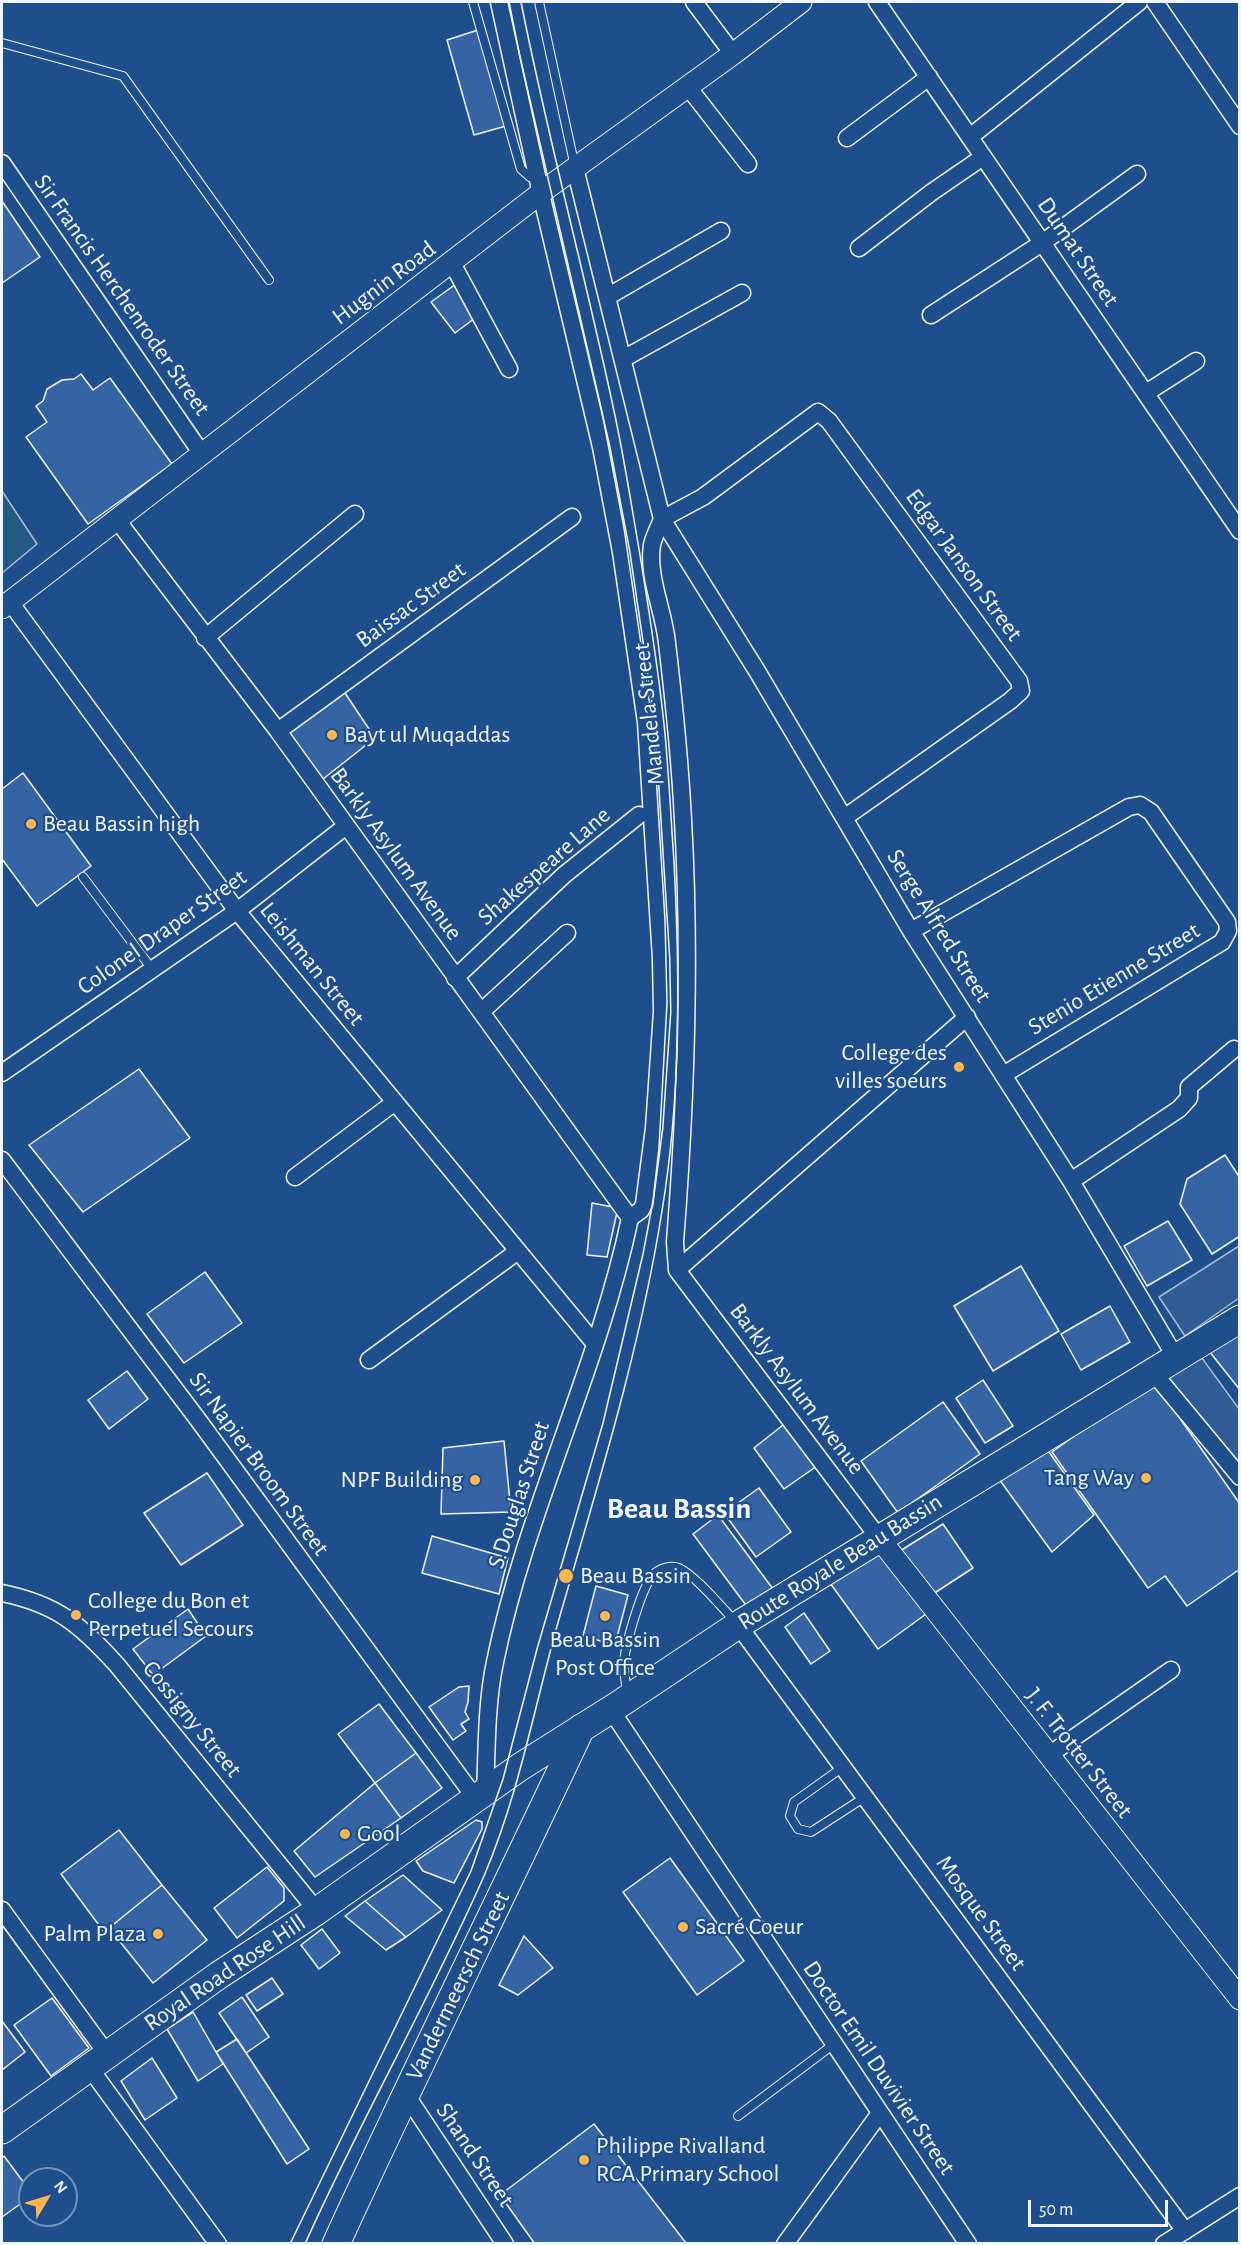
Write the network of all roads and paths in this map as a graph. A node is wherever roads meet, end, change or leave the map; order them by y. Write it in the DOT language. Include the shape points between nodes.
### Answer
graph roads {
  1 [pos="473,2"];
  2 [pos="499,2"];
  3 [pos="539,2"];
  4 [pos="694,2"];
  5 [pos="801,2"];
  6 [pos="877,2"];
  7 [pos="1139,2"];
  8 [pos="1155,2"];
  9 [pos="2,43"];
  10 [pos="734,54"];
  11 [pos="928,77"];
  12 [pos="688,87"];
  13 [pos="1239,126"];
  14 [pos="970,137"];
  15 [pos="847,138"];
  16 [pos="983,157"];
  17 [pos="2,163"];
  18 [pos="748,164"];
  19 [pos="575,168"];
  20 [pos="1137,174"];
  21 [pos="539,186"];
  22 [pos="721,231"];
  23 [pos="1042,243"];
  24 [pos="859,248"];
  25 [pos="452,263"];
  26 [pos="269,280"];
  27 [pos="742,293"];
  28 [pos="607,297"];
  29 [pos="931,315"];
  30 [pos="623,359"];
  31 [pos="1196,361"];
  32 [pos="509,369"];
  33 [pos="1146,393"];
  34 [pos="202,454"];
  35 [pos="355,514"];
  36 [pos="572,517"];
  37 [pos="662,519"];
  38 [pos="117,520"];
  39 [pos="1239,531"];
  40 [pos="6,605"];
  41 [pos="205,638"];
  42 [pos="278,731"];
  43 [pos="639,815"];
  44 [pos="844,818"];
  45 [pos="346,826"];
  46 [pos="83,877"];
  47 [pos="237,911"];
  48 [pos="912,931"];
  49 [pos="567,933"];
  50 [pos="152,969"];
  51 [pos="455,978"];
  52 [pos="481,1012"];
  53 [pos="968,1017"];
  54 [pos="1234,1049"];
  55 [pos="2,1073"];
  56 [pos="1003,1075"];
  57 [pos="394,1102"];
  58 [pos="2,1160"];
  59 [pos="295,1177"];
  60 [pos="1071,1181"];
  61 [pos="630,1218"];
  62 [pos="518,1251"];
  63 [pos="677,1270"];
  64 [pos="1239,1319"];
  65 [pos="595,1344"];
  66 [pos="1176,1358"];
  67 [pos="369,1359"];
  68 [pos="1152,1371"];
  69 [pos="1239,1477"];
  70 [pos="879,1538"];
  71 [pos="2,1593"];
  72 [pos="738,1625"];
  73 [pos="1171,1670"];
  74 [pos="619,1704"];
  75 [pos="581,1728"];
  76 [pos="1049,1755"];
  77 [pos="843,1767"];
  78 [pos="481,1796"];
  79 [pos="865,1797"];
  80 [pos="450,1817"];
  81 [pos="2,1910"];
  82 [pos="317,1911"];
  83 [pos="1239,1999"];
  84 [pos="834,2044"];
  85 [pos="98,2061"];
  86 [pos="405,2093"];
  87 [pos="880,2113"];
  88 [pos="738,2116"];
  89 [pos="2,2130"];
  90 [pos="1239,2196"];
  91 [pos="1185,2231"];
  92 [pos="218,2244"];
  93 [pos="336,2244"];
  94 [pos="505,2244"];
  95 [pos="785,2244"];
  96 [pos="968,2244"];
  97 [pos="1164,2244"];
  1 -- 21 [label="lane" via="521,169"];
  2 -- 21 [label="street"];
  3 -- 19 [label="lane"];
  4 -- 10 [label="street"];
  5 -- 10 [label="street, Hugnin Road"];
  6 -- 11 [label="street, Dumat Street"];
  7 -- 14 [label="street"];
  8 -- 13 [label="street"];
  9 -- 26 [label="lane" via="123,76"];
  10 -- 12 [label="street, Hugnin Road"];
  11 -- 14 [label="street, Dumat Street"];
  11 -- 15 [label="street"];
  12 -- 18 [label="street"];
  12 -- 19 [label="street, Hugnin Road"];
  14 -- 16 [label="street, Dumat Street"];
  16 -- 23 [label="street, Dumat Street"];
  16 -- 24 [label="street"];
  17 -- 34 [label="street, Sir Francis Herchenroder Street"];
  19 -- 21 [label="street, Hugnin Road"];
  19 -- 28 [label="street"];
  20 -- 23 [label="street"];
  21 -- 25 [label="street, Hugnin Road"];
  21 -- 61 [label="street, S.Douglas Street" via="601,447 646,722 662,1012 644,1204"];
  22 -- 28 [label="street"];
  23 -- 29 [label="street"];
  23 -- 33 [label="street, Dumat Street"];
  25 -- 32 [label="street"];
  25 -- 34 [label="street, Hugnin Road"];
  27 -- 30 [label="street"];
  28 -- 30 [label="street"];
  30 -- 37 [label="street"];
  31 -- 33 [label="street"];
  33 -- 39 [label="street, Dumat Street"];
  34 -- 38 [label="street, Hugnin Road"];
  35 -- 41 [label="street"];
  36 -- 42 [label="street, Baissac Street"];
  37 -- 44 [label="street, Serge Alfred Street"];
  37 -- 44 [label="street, Edgar Janson Street" via="703,497 818,412 829,421 1019,681 1021,691 1010,701"];
  37 -- 63 [label="street, Mandela Street" via="652,544 652,566 667,640 683,817 688,967 675,1242"];
  38 -- 40 [label="street, Hugnin Road"];
  38 -- 41 [label="street, Barkly Asylum Avenue"];
  40 -- 47 [label="street, Leishman Street"];
  41 -- 42 [label="street, Barkly Asylum Avenue"];
  42 -- 45 [label="street, Barkly Asylum Avenue"];
  43 -- 51 [label="street, Shakespeare Lane" via="564,875"];
  44 -- 48 [label="street, Serge Alfred Street"];
  45 -- 47 [label="street, Colonel Draper Street"];
  45 -- 51 [label="street, Barkly Asylum Avenue"];
  46 -- 50 [label="lane"];
  47 -- 50 [label="street, Colonel Draper Street"];
  47 -- 57 [label="street, Leishman Street"];
  48 -- 53 [label="street, Serge Alfred Street"];
  48 -- 56 [label="street, Stenio Etienne Street" via="1129,807 1140,805 1151,812 1227,922 1228,931 1222,942"];
  49 -- 52 [label="street"];
  50 -- 55 [label="street, Colonel Draper Street"];
  51 -- 52 [label="street, Barkly Asylum Avenue"];
  52 -- 61 [label="street, Barkly Asylum Avenue"];
  53 -- 56 [label="street, Serge Alfred Street"];
  53 -- 63 [label="street"];
  54 -- 60 [label="street" via="1189,1087 1189,1098 1179,1109"];
  56 -- 60 [label="street, Serge Alfred Street"];
  57 -- 59 [label="street"];
  57 -- 62 [label="street, Leishman Street"];
  58 -- 78 [label="street, Sir Napier Broom Street"];
  60 -- 66 [label="street, Serge Alfred Street"];
  61 -- 65 [label="street, S.Douglas Street"];
  62 -- 65 [label="street, Leishman Street"];
  62 -- 67 [label="street"];
  63 -- 70 [label="street, Barkly Asylum Avenue"];
  64 -- 66 [label="main road, Route Royale Beau Bassin"];
  65 -- 78 [label="street, S.Douglas Street" via="550,1473 500,1640 489,1693"];
  66 -- 68 [label="main road, Route Royale Beau Bassin"];
  68 -- 69 [label="street"];
  68 -- 70 [label="main road, Route Royale Beau Bassin"];
  70 -- 72 [label="main road, Route Royale Beau Bassin"];
  70 -- 76 [label="street, J. F. Trotter Street"];
  71 -- 82 [label="street, Cossigny Street" via="31,1599 62,1614 91,1635"];
  72 -- 74 [label="main road, Route Royale Beau Bassin"];
  72 -- 74 [label="lane" via="679,1568 668,1566 654,1574 627,1641"];
  72 -- 77 [label="street, Mosque Street"];
  73 -- 76 [label="street"];
  74 -- 75 [label="main road, Route Royale Beau Bassin"];
  74 -- 84 [label="street, Doctor Emil Duvivier Street"];
  75 -- 78 [label="main road, Route Royale Beau Bassin"];
  75 -- 86 [label="main road, Vandermeersch Street"];
  76 -- 83 [label="street, J. F. Trotter Street"];
  77 -- 79 [label="street, Mosque Street"];
  77 -- 79 [label="lane" via="794,1802 790,1816 798,1829 811,1832"];
  78 -- 80 [label="main road, Route Royale Beau Bassin"];
  79 -- 91 [label="street, Mosque Street"];
  80 -- 82 [label="main road, Royal Road Rose Hill"];
  81 -- 85 [label="street"];
  82 -- 85 [label="main road, Royal Road Rose Hill"];
  84 -- 87 [label="street, Doctor Emil Duvivier Street"];
  84 -- 88 [label="lane"];
  85 -- 89 [label="main road, Royal Road Rose Hill"];
  85 -- 92 [label="street"];
  86 -- 93 [label="main road, Vandermeersch Street"];
  86 -- 94 [label="street, Shand Street"];
  87 -- 95 [label="street"];
  87 -- 96 [label="street, Doctor Emil Duvivier Street"];
  90 -- 91 [label="street"];
  91 -- 97 [label="street"];
}
